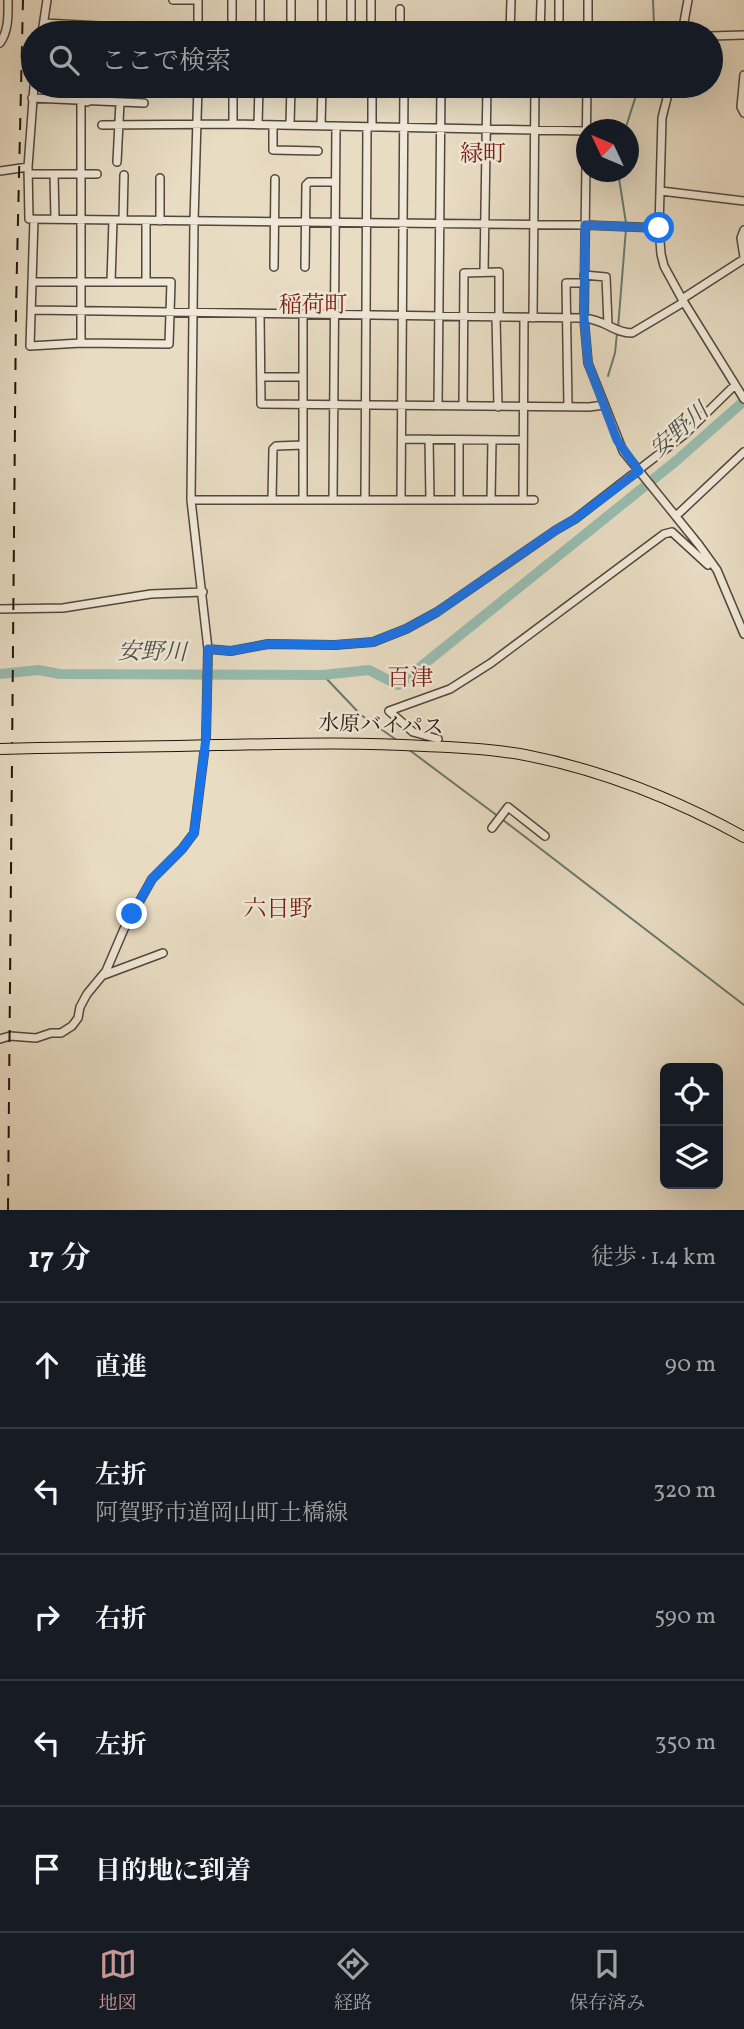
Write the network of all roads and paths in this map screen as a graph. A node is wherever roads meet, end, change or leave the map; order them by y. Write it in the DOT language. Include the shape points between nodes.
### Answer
graph roads {
  1 [pos="8,0"];
  2 [pos="47,0"];
  3 [pos="173,0"];
  4 [pos="198,0"];
  5 [pos="232,0"];
  6 [pos="260,0"];
  7 [pos="291,0"];
  8 [pos="322,0"];
  9 [pos="351,0"];
  10 [pos="371,0"];
  11 [pos="511,0"];
  12 [pos="559,0"];
  13 [pos="588,0"];
  14 [pos="688,0"];
  15 [pos="541,2"];
  16 [pos="400,9"];
  17 [pos="44,21"];
  18 [pos="198,21"];
  19 [pos="231,21"];
  20 [pos="260,21"];
  21 [pos="291,21"];
  22 [pos="322,21"];
  23 [pos="351,21"];
  24 [pos="372,21"];
  25 [pos="400,21"];
  26 [pos="510,21"];
  27 [pos="540,21"];
  28 [pos="559,21"];
  29 [pos="588,21"];
  30 [pos="685,21"];
  31 [pos="744,35"];
  32 [pos="723,36"];
  33 [pos="0,43"];
  34 [pos="744,75"];
  35 [pos="32,98"];
  36 [pos="85,98"];
  37 [pos="198,98"];
  38 [pos="233,98"];
  39 [pos="258,98"];
  40 [pos="291,98"];
  41 [pos="322,98"];
  42 [pos="371,98"];
  43 [pos="404,98"];
  44 [pos="440,98"];
  45 [pos="487,98"];
  46 [pos="535,98"];
  47 [pos="587,98"];
  48 [pos="667,98"];
  49 [pos="84,102"];
  50 [pos="120,103"];
  51 [pos="144,103"];
  52 [pos="744,113"];
  53 [pos="586,119"];
  54 [pos="233,124"];
  55 [pos="102,125"];
  56 [pos="120,125"];
  57 [pos="258,125"];
  58 [pos="272,125"];
  59 [pos="290,125"];
  60 [pos="197,126"];
  61 [pos="321,126"];
  62 [pos="336,126"];
  63 [pos="370,127"];
  64 [pos="404,127"];
  65 [pos="440,128"];
  66 [pos="487,129"];
  67 [pos="534,130"];
  68 [pos="576,131"];
  69 [pos="318,151"];
  70 [pos="117,162"];
  71 [pos="0,170"];
  72 [pos="28,170"];
  73 [pos="54,174"];
  74 [pos="82,174"];
  75 [pos="97,174"];
  76 [pos="124,175"];
  77 [pos="160,178"];
  78 [pos="275,179"];
  79 [pos="335,182"];
  80 [pos="585,182"];
  81 [pos="661,191"];
  82 [pos="744,201"];
  83 [pos="34,219"];
  84 [pos="55,219"];
  85 [pos="82,220"];
  86 [pos="113,220"];
  87 [pos="123,220"];
  88 [pos="146,221"];
  89 [pos="160,221"];
  90 [pos="194,221"];
  91 [pos="274,222"];
  92 [pos="305,222"];
  93 [pos="335,223"];
  94 [pos="367,223"];
  95 [pos="403,223"];
  96 [pos="440,224"];
  97 [pos="485,224"];
  98 [pos="534,225"];
  99 [pos="585,225"];
  100 [pos="659,228"];
  101 [pos="744,230"];
  102 [pos="744,258"];
  103 [pos="274,267"];
  104 [pos="305,267"];
  105 [pos="484,272"];
  106 [pos="584,279"];
  107 [pos="33,282"];
  108 [pos="82,282"];
  109 [pos="111,282"];
  110 [pos="146,282"];
  111 [pos="683,300"];
  112 [pos="33,310"];
  113 [pos="82,310"];
  114 [pos="170,312"];
  115 [pos="193,313"];
  116 [pos="260,313"];
  117 [pos="303,314"];
  118 [pos="335,315"];
  119 [pos="366,315"];
  120 [pos="402,316"];
  121 [pos="439,316"];
  122 [pos="463,317"];
  123 [pos="497,317"];
  124 [pos="524,317"];
  125 [pos="533,318"];
  126 [pos="566,318"];
  127 [pos="584,318"];
  128 [pos="608,324"];
  129 [pos="81,343"];
  130 [pos="261,377"];
  131 [pos="303,377"];
  132 [pos="736,386"];
  133 [pos="744,399"];
  134 [pos="303,405"];
  135 [pos="334,405"];
  136 [pos="365,405"];
  137 [pos="604,405"];
  138 [pos="402,406"];
  139 [pos="438,406"];
  140 [pos="463,406"];
  141 [pos="498,407"];
  142 [pos="523,407"];
  143 [pos="568,407"];
  144 [pos="402,439"];
  145 [pos="429,439"];
  146 [pos="459,440"];
  147 [pos="492,440"];
  148 [pos="523,440"];
  149 [pos="303,445"];
  150 [pos="744,453"];
  151 [pos="641,474"];
  152 [pos="191,500"];
  153 [pos="272,500"];
  154 [pos="303,500"];
  155 [pos="333,500"];
  156 [pos="365,500"];
  157 [pos="401,500"];
  158 [pos="430,500"];
  159 [pos="459,500"];
  160 [pos="491,500"];
  161 [pos="523,500"];
  162 [pos="534,500"];
  163 [pos="673,514"];
  164 [pos="708,565"];
  165 [pos="203,592"];
  166 [pos="0,609"];
  167 [pos="744,634"];
  168 [pos="208,653"];
  169 [pos="438,739"];
  170 [pos="0,749"];
  171 [pos="492,828"];
  172 [pos="545,836"];
  173 [pos="744,837"];
  174 [pos="163,953"];
  175 [pos="104,975"];
  176 [pos="0,1039"];
  1 -- 33 [label="street" via="8,20"];
  2 -- 17 [label="street"];
  3 -- 4 [label="street"];
  4 -- 18 [label="street"];
  5 -- 19 [label="street"];
  6 -- 20 [label="street"];
  7 -- 21 [label="street"];
  8 -- 22 [label="street"];
  9 -- 23 [label="street"];
  10 -- 24 [label="street"];
  11 -- 26 [label="street"];
  12 -- 28 [label="street"];
  13 -- 29 [label="street"];
  14 -- 30 [label="street"];
  15 -- 27 [label="street"];
  16 -- 25 [label="street"];
  31 -- 32 [label="street"];
  34 -- 52 [label="street"];
  35 -- 49 [label="street"];
  35 -- 72 [label="street"];
  36 -- 49 [label="street"];
  37 -- 60 [label="street"];
  38 -- 54 [label="street"];
  39 -- 57 [label="street"];
  40 -- 59 [label="street"];
  41 -- 61 [label="street"];
  42 -- 63 [label="street"];
  43 -- 64 [label="street"];
  44 -- 65 [label="street"];
  45 -- 66 [label="street"];
  46 -- 67 [label="street"];
  47 -- 53 [label="street"];
  48 -- 81 [label="street" via="662,118"];
  49 -- 50 [label="street"];
  49 -- 74 [label="street"];
  50 -- 51 [label="street"];
  50 -- 56 [label="street"];
  54 -- 57 [label="street"];
  54 -- 60 [label="street"];
  55 -- 56 [label="street"];
  56 -- 60 [label="street"];
  56 -- 70 [label="street"];
  57 -- 58 [label="street"];
  58 -- 59 [label="street"];
  58 -- 69 [label="street" via="273,150"];
  59 -- 61 [label="street"];
  60 -- 90 [label="street"];
  61 -- 62 [label="street"];
  62 -- 63 [label="street"];
  62 -- 79 [label="street"];
  63 -- 64 [label="street"];
  63 -- 94 [label="street"];
  64 -- 65 [label="street"];
  64 -- 95 [label="street"];
  65 -- 66 [label="street"];
  65 -- 96 [label="street"];
  66 -- 67 [label="street"];
  66 -- 97 [label="street"];
  67 -- 68 [label="street"];
  67 -- 98 [label="street"];
  71 -- 72 [label="street"];
  72 -- 73 [label="street"];
  72 -- 83 [label="street" via="29,219"];
  73 -- 74 [label="street"];
  73 -- 84 [label="street"];
  74 -- 75 [label="street"];
  74 -- 85 [label="street"];
  76 -- 87 [label="street"];
  77 -- 89 [label="street"];
  78 -- 91 [label="street"];
  79 -- 92 [label="street" via="306,185"];
  79 -- 93 [label="street"];
  80 -- 99 [label="street"];
  81 -- 82 [label="street"];
  81 -- 100 [label="street"];
  83 -- 84 [label="street"];
  83 -- 107 [label="street"];
  84 -- 85 [label="street"];
  85 -- 86 [label="street"];
  85 -- 108 [label="street"];
  86 -- 87 [label="street"];
  86 -- 109 [label="street"];
  87 -- 88 [label="street"];
  88 -- 89 [label="street"];
  88 -- 110 [label="street"];
  89 -- 90 [label="street"];
  90 -- 91 [label="street"];
  90 -- 115 [label="street"];
  91 -- 92 [label="street"];
  91 -- 103 [label="street"];
  92 -- 93 [label="street"];
  92 -- 104 [label="street"];
  93 -- 94 [label="street"];
  93 -- 118 [label="street"];
  94 -- 95 [label="street"];
  94 -- 119 [label="street"];
  95 -- 96 [label="street"];
  95 -- 120 [label="street"];
  96 -- 97 [label="street"];
  96 -- 121 [label="street"];
  97 -- 98 [label="street"];
  97 -- 105 [label="street"];
  98 -- 99 [label="street"];
  98 -- 125 [label="street"];
  99 -- 100 [label="street"];
  99 -- 106 [label="street"];
  100 -- 111 [label="street" via="664,266"];
  101 -- 102 [label="street"];
  102 -- 111 [label="street"];
  105 -- 122 [label="street" via="464,273"];
  105 -- 123 [label="street" via="499,272"];
  106 -- 126 [label="street" via="566,283"];
  106 -- 127 [label="street"];
  106 -- 128 [label="street" via="607,277"];
  107 -- 108 [label="street"];
  107 -- 112 [label="street"];
  108 -- 109 [label="street"];
  108 -- 113 [label="street"];
  109 -- 110 [label="street"];
  110 -- 114 [label="street" via="172,282"];
  111 -- 128 [label="street" via="632,333"];
  111 -- 132 [label="street"];
  112 -- 113 [label="street"];
  112 -- 129 [label="street" via="30,346"];
  113 -- 114 [label="street"];
  113 -- 129 [label="street"];
  114 -- 115 [label="street"];
  114 -- 129 [label="street" via="169,345"];
  115 -- 116 [label="street"];
  115 -- 152 [label="street"];
  116 -- 117 [label="street"];
  116 -- 130 [label="street"];
  117 -- 118 [label="street"];
  117 -- 131 [label="street"];
  118 -- 119 [label="street"];
  118 -- 135 [label="street"];
  119 -- 120 [label="street"];
  119 -- 136 [label="street"];
  120 -- 121 [label="street"];
  120 -- 138 [label="street"];
  121 -- 122 [label="street"];
  121 -- 139 [label="street"];
  122 -- 123 [label="street"];
  122 -- 140 [label="street"];
  123 -- 124 [label="street"];
  123 -- 141 [label="street"];
  124 -- 125 [label="street"];
  124 -- 142 [label="street"];
  125 -- 126 [label="street"];
  126 -- 127 [label="street"];
  126 -- 143 [label="street"];
  127 -- 128 [label="street"];
  127 -- 137 [label="street" via="588,363"];
  130 -- 131 [label="street"];
  130 -- 134 [label="street" via="261,404"];
  131 -- 134 [label="street"];
  132 -- 133 [label="street"];
  132 -- 151 [label="street"];
  134 -- 135 [label="street"];
  134 -- 149 [label="street"];
  135 -- 136 [label="street"];
  135 -- 155 [label="street"];
  136 -- 138 [label="street"];
  136 -- 156 [label="street"];
  137 -- 143 [label="street"];
  137 -- 151 [label="street" via="622,451"];
  138 -- 139 [label="street"];
  138 -- 144 [label="street"];
  139 -- 140 [label="street"];
  140 -- 141 [label="street"];
  141 -- 142 [label="street"];
  142 -- 143 [label="street"];
  142 -- 148 [label="street"];
  144 -- 145 [label="street"];
  144 -- 157 [label="street"];
  145 -- 146 [label="street"];
  145 -- 158 [label="street"];
  146 -- 147 [label="street"];
  146 -- 159 [label="street"];
  147 -- 148 [label="street"];
  147 -- 160 [label="street"];
  148 -- 161 [label="street"];
  149 -- 153 [label="street" via="273,449"];
  149 -- 154 [label="street"];
  150 -- 163 [label="street"];
  151 -- 163 [label="street"];
  151 -- 168 [label="street" via="406,629 373,642 268,644"];
  152 -- 153 [label="street"];
  152 -- 165 [label="street"];
  153 -- 154 [label="street"];
  154 -- 155 [label="street"];
  155 -- 156 [label="street"];
  156 -- 157 [label="street"];
  157 -- 158 [label="street"];
  158 -- 159 [label="street"];
  159 -- 160 [label="street"];
  160 -- 161 [label="street"];
  161 -- 162 [label="street"];
  163 -- 167 [label="street" via="717,570"];
  164 -- 169 [label="street" via="672,532 664,534 491,663 450,689 389,711 413,732"];
  165 -- 166 [label="street" via="151,594 63,608"];
  165 -- 168 [label="street"];
  168 -- 175 [label="street" via="203,772 194,830 152,879"];
  170 -- 173 [label="highway, 水原バイパス, bridge" via="325,743 523,755 588,770 661,797"];
  171 -- 172 [label="street" via="508,807"];
  174 -- 175 [label="street"];
  175 -- 176 [label="street" via="87,994 72,1027 36,1038"];
}
